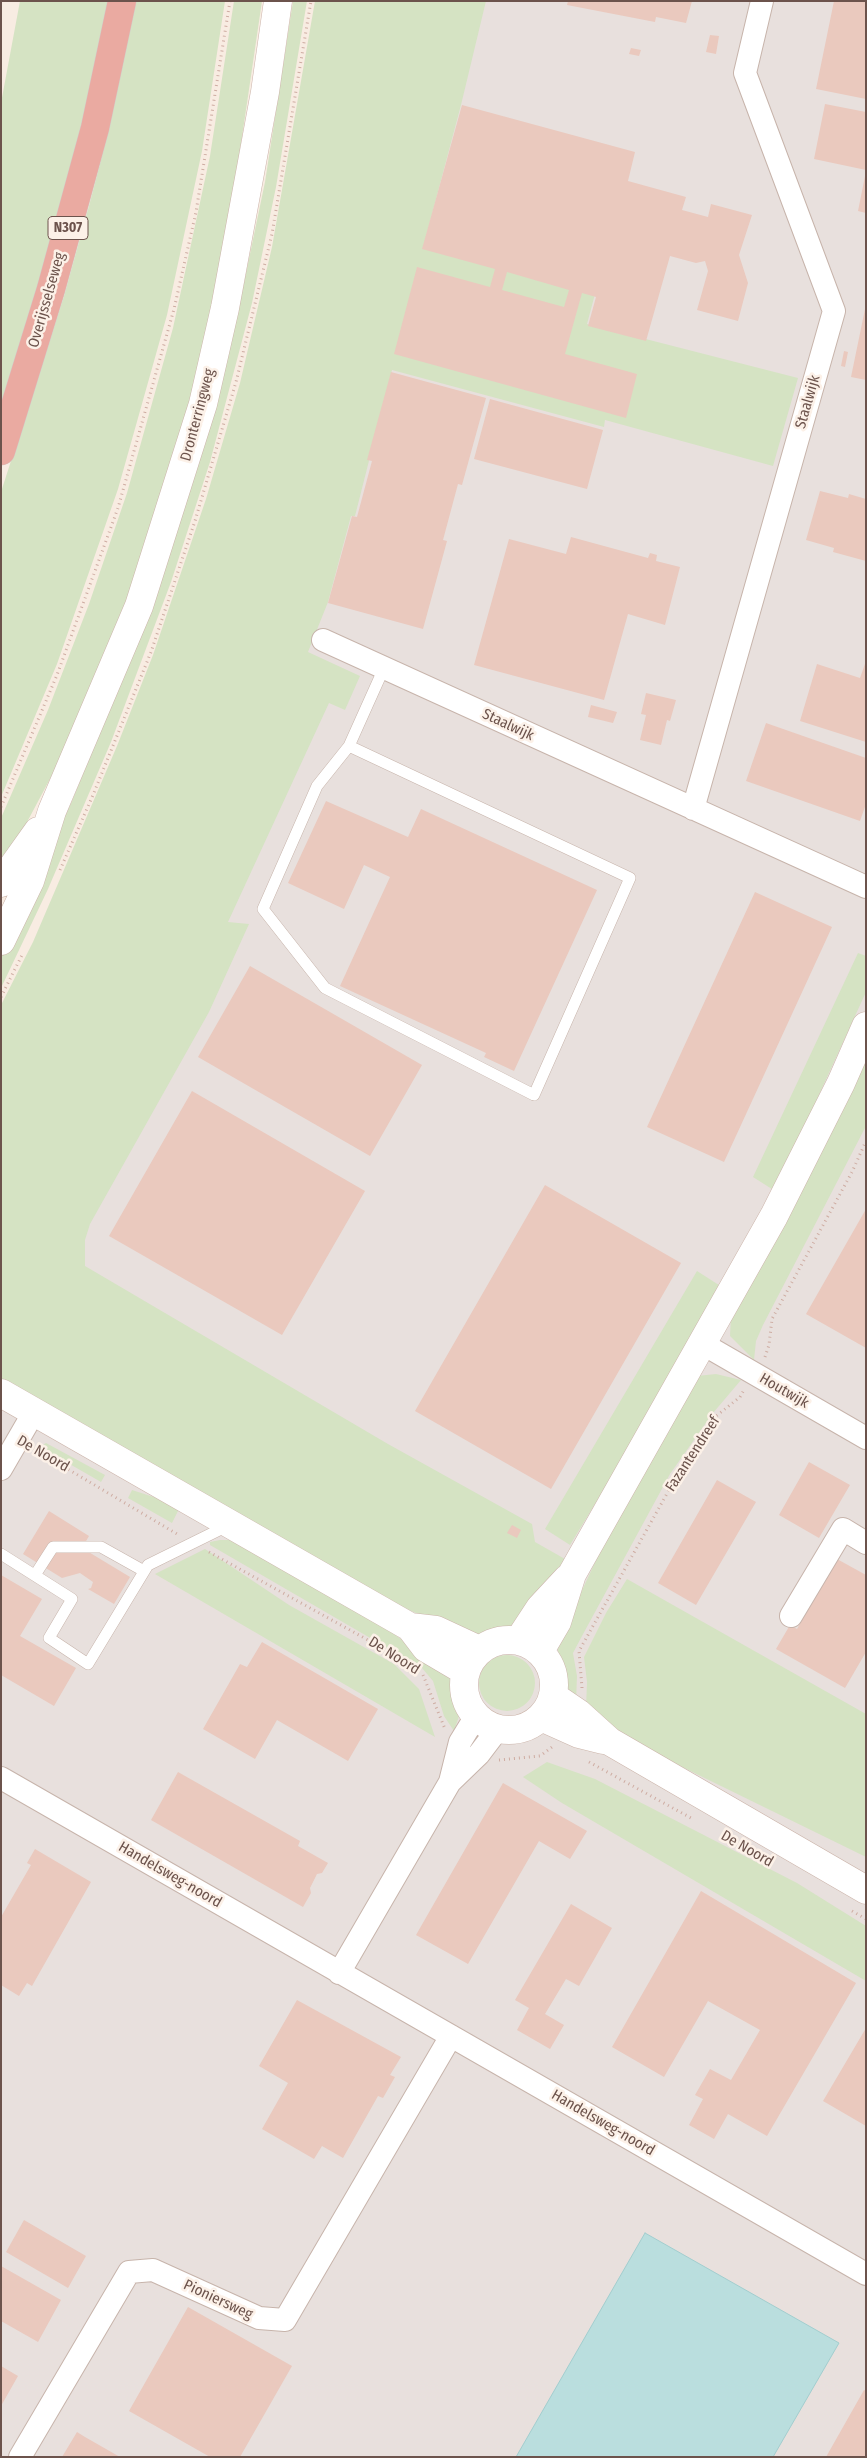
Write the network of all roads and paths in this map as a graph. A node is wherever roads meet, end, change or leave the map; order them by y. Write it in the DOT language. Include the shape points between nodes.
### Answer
graph roads {
  1 [pos="122,1"];
  2 [pos="230,1"];
  3 [pos="278,1"];
  4 [pos="762,1"];
  5 [pos="1,451"];
  6 [pos="323,640"];
  7 [pos="384,668"];
  8 [pos="349,746"];
  9 [pos="1,807"];
  10 [pos="693,809"];
  11 [pos="52,811"];
  12 [pos="1,883"];
  13 [pos="866,887"];
  14 [pos="1,942"];
  15 [pos="866,1026"];
  16 [pos="866,1141"];
  17 [pos="703,1344"];
  18 [pos="756,1374"];
  19 [pos="1,1393"];
  20 [pos="34,1412"];
  21 [pos="866,1438"];
  22 [pos="18,1440"];
  23 [pos="1,1469"];
  24 [pos="231,1524"];
  25 [pos="192,1542"];
  26 [pos="866,1543"];
  27 [pos="1,1554"];
  28 [pos="144,1571"];
  29 [pos="35,1575"];
  30 [pos="791,1616"];
  31 [pos="529,1646"];
  32 [pos="472,1660"];
  33 [pos="411,1664"];
  34 [pos="418,1669"];
  35 [pos="547,1706"];
  36 [pos="487,1722"];
  37 [pos="567,1729"];
  38 [pos="470,1748"];
  39 [pos="587,1762"];
  40 [pos="1,1778"];
  41 [pos="696,1821"];
  42 [pos="857,1900"];
  43 [pos="866,1919"];
  44 [pos="339,1973"];
  45 [pos="452,2036"];
  46 [pos="866,2274"];
  47 [pos="20,2457"];
  1 -- 5 [label="highway, Overijsselseweg / N307" via="93,137"];
  2 -- 9 [label="path" via="196,212 174,309 121,499 57,675"];
  3 -- 11 [label="main road, Dronterringweg" via="265,92 203,404 139,606"];
  4 -- 10 [label="street, Staalwijk" via="745,72 834,311"];
  6 -- 7 [label="street, Staalwijk"];
  7 -- 8 [label="lane"];
  7 -- 10 [label="street, Staalwijk"];
  8 -- 8 [label="lane" via="317,786 263,909 325,988 534,1095 630,878"];
  10 -- 13 [label="street, Staalwijk"];
  11 -- 12 [label="main road, Dronterringweg"];
  11 -- 14 [label="main road, Dronterringweg" via="30,882"];
  15 -- 17 [label="main road" via="841,1084 774,1216"];
  16 -- 18 [label="path, Fazantendreef" via="772,1319 769,1345"];
  17 -- 18 [label="street, Houtwijk"];
  17 -- 31 [label="main road" via="572,1574 557,1622"];
  18 -- 21 [label="street, Houtwijk"];
  18 -- 37 [label="path, Fazantendreef" via="740,1397 715,1417 684,1465 578,1651 582,1679"];
  19 -- 20 [label="main road, De Noord"];
  20 -- 22 [label="street"];
  20 -- 24 [label="main road, De Noord"];
  22 -- 23 [label="street"];
  22 -- 25 [label="path, De Noord"];
  24 -- 25 [label="lane"];
  24 -- 32 [label="main road, De Noord" via="410,1627 426,1648"];
  25 -- 28 [label="lane" via="148,1565"];
  25 -- 33 [label="path, De Noord"];
  26 -- 30 [label="street" via="843,1529"];
  27 -- 29 [label="lane"];
  28 -- 29 [label="lane" via="101,1547 53,1547"];
  28 -- 29 [label="lane" via="88,1664 49,1638 72,1599"];
  31 -- 32 [label="main road" via="494,1641"];
  31 -- 35 [label="main road" via="551,1667 554,1686"];
  32 -- 36 [label="main road" via="464,1695"];
  34 -- 38 [label="path, De Noord" via="429,1685 446,1730"];
  35 -- 36 [label="main road" via="534,1722 516,1729"];
  35 -- 37 [label="main road, De Noord"];
  36 -- 38 [label="street"];
  37 -- 38 [label="path" via="540,1756 504,1761 488,1759"];
  37 -- 42 [label="main road, De Noord" via="609,1741"];
  38 -- 44 [label="street"];
  39 -- 41 [label="path"];
  40 -- 44 [label="street, Handelsweg-noord"];
  42 -- 43 [label="path"];
  44 -- 45 [label="street, Handelsweg-noord"];
  45 -- 46 [label="street, Handelsweg-noord"];
  45 -- 47 [label="street, Pioniersweg" via="285,2320 258,2318 153,2270 130,2272"];
}
